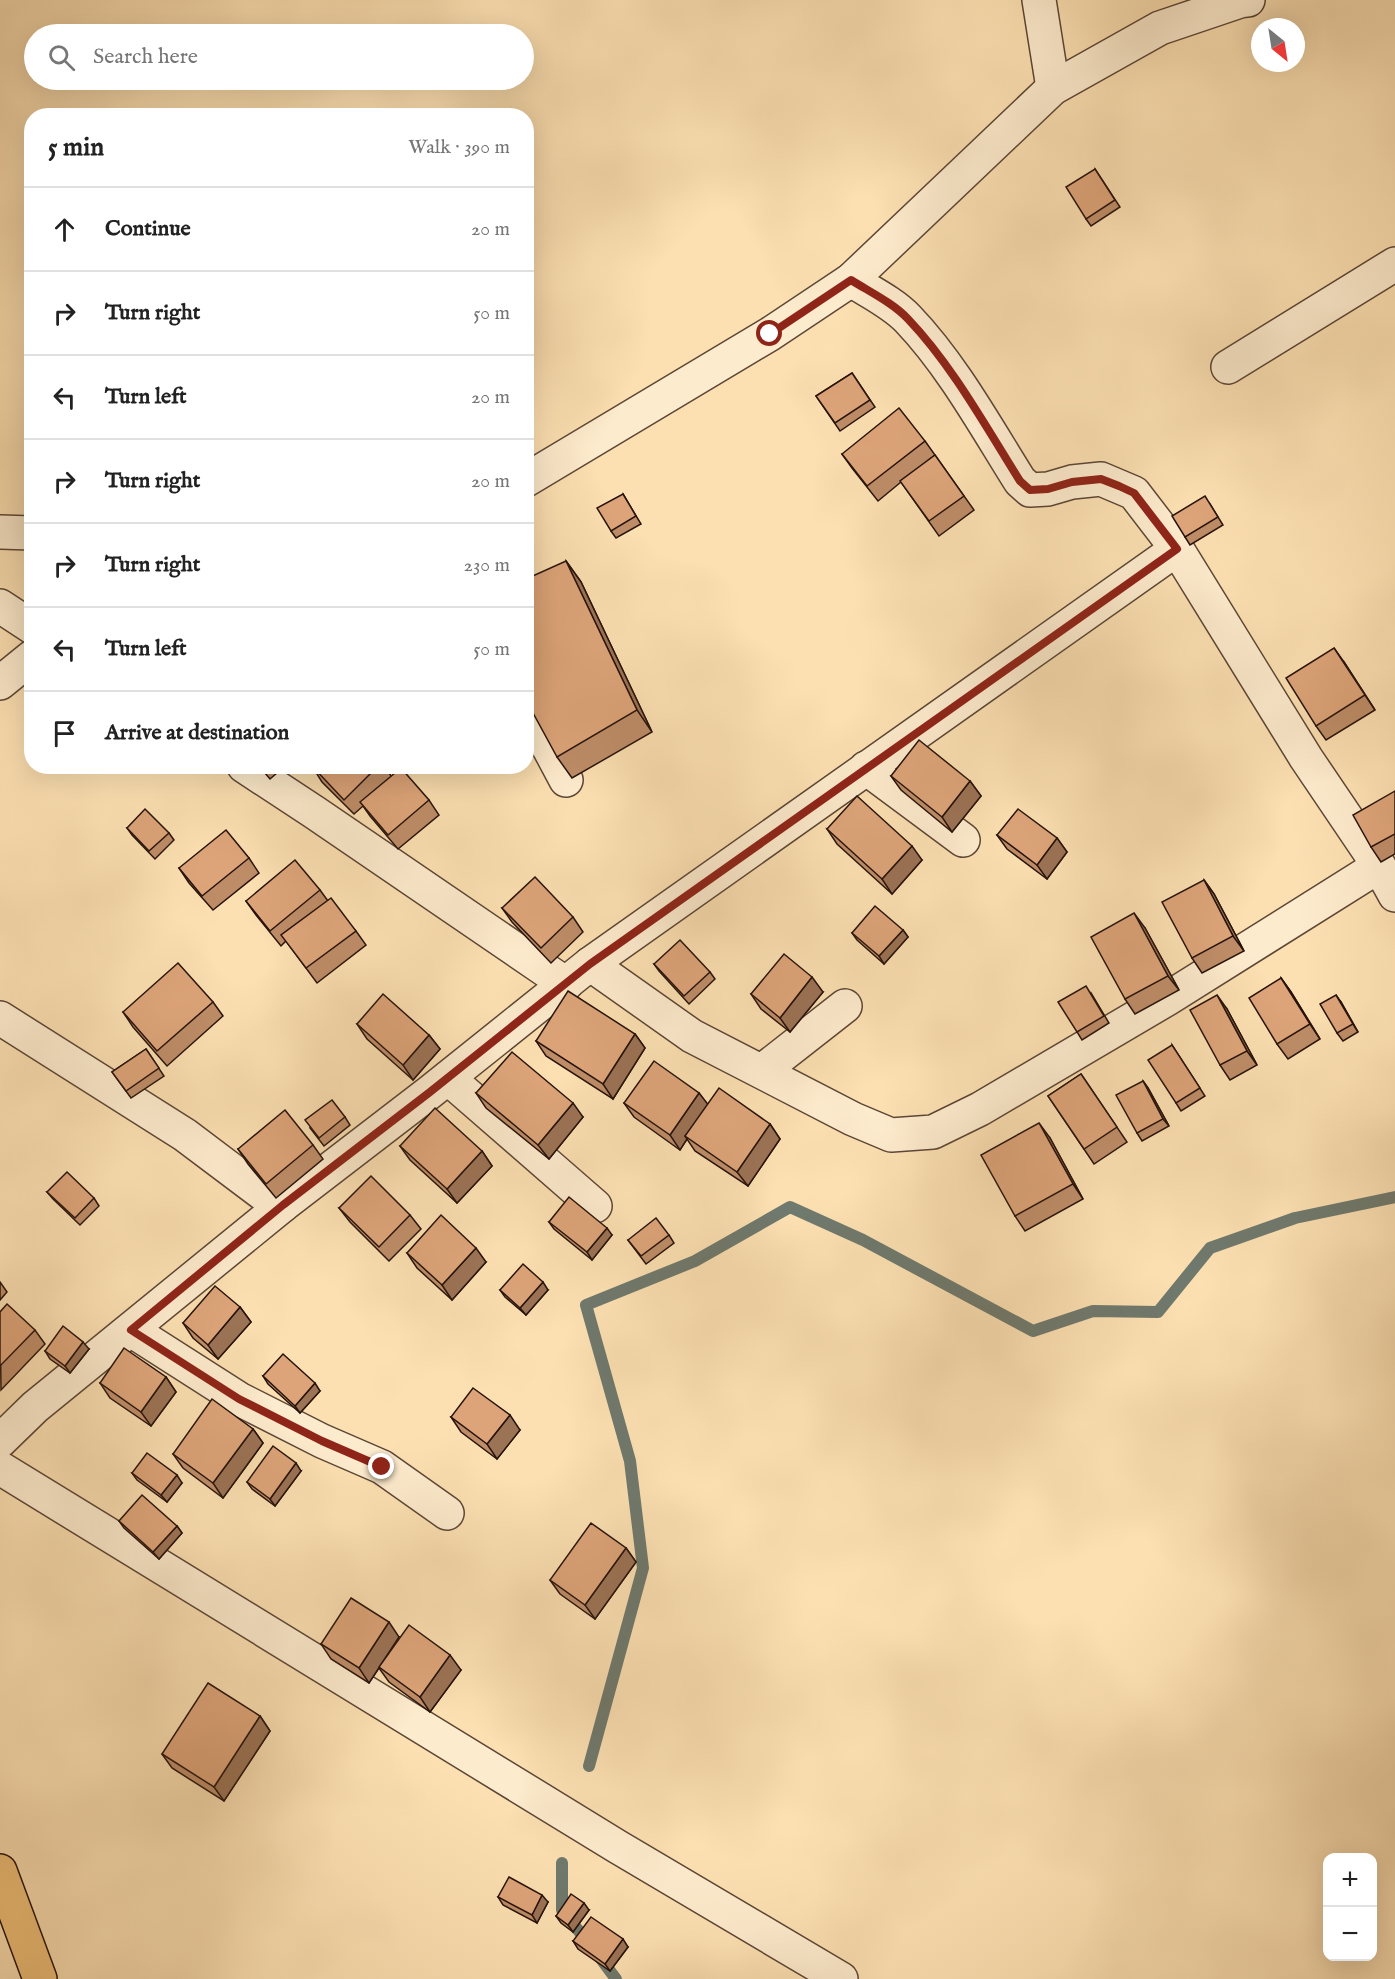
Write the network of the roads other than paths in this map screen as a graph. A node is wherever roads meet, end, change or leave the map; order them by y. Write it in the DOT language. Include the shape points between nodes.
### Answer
graph roads {
  1 [pos="1039,0"];
  2 [pos="1248,0"];
  3 [pos="1053,88"];
  4 [pos="1395,264"];
  5 [pos="851,280"];
  6 [pos="1228,367"];
  7 [pos="534,475"];
  8 [pos="0,532"];
  9 [pos="24,533"];
  10 [pos="1177,549"];
  11 [pos="0,606"];
  12 [pos="24,622"];
  13 [pos="24,664"];
  14 [pos="0,683"];
  15 [pos="534,720"];
  16 [pos="866,768"];
  17 [pos="256,774"];
  18 [pos="566,780"];
  19 [pos="963,840"];
  20 [pos="1379,866"];
  21 [pos="1395,895"];
  22 [pos="578,974"];
  23 [pos="845,1006"];
  24 [pos="0,1018"];
  25 [pos="762,1071"];
  26 [pos="448,1078"];
  27 [pos="283,1205"];
  28 [pos="595,1206"];
  29 [pos="131,1330"];
  30 [pos="0,1441"];
  31 [pos="0,1468"];
  32 [pos="447,1513"];
  33 [pos="0,1871"];
  34 [pos="40,1979"];
  35 [pos="841,1979"];
  1 -- 3 [label="street"];
  2 -- 3 [label="street" via="1160,28"];
  3 -- 5 [label="street"];
  4 -- 6 [label="street"];
  5 -- 7 [label="street" via="770,334"];
  5 -- 10 [label="street" via="907,318 1030,490 1101,479 1119,486 1134,493"];
  8 -- 9 [label="street"];
  10 -- 16 [label="street"];
  10 -- 20 [label="street" via="1300,748"];
  11 -- 12 [label="street"];
  13 -- 14 [label="street"];
  15 -- 18 [label="street"];
  16 -- 19 [label="street"];
  16 -- 22 [label="street"];
  17 -- 22 [label="street"];
  20 -- 21 [label="street"];
  20 -- 25 [label="street" via="1157,1005 980,1109 933,1132 891,1135"];
  22 -- 25 [label="street"];
  22 -- 26 [label="street"];
  23 -- 25 [label="street"];
  24 -- 27 [label="street" via="185,1135"];
  26 -- 27 [label="street"];
  26 -- 28 [label="street"];
  27 -- 29 [label="street"];
  29 -- 30 [label="street" via="35,1407"];
  29 -- 32 [label="street" via="239,1399 382,1467"];
  31 -- 35 [label="street"];
  33 -- 34 [label="highway"];
}
